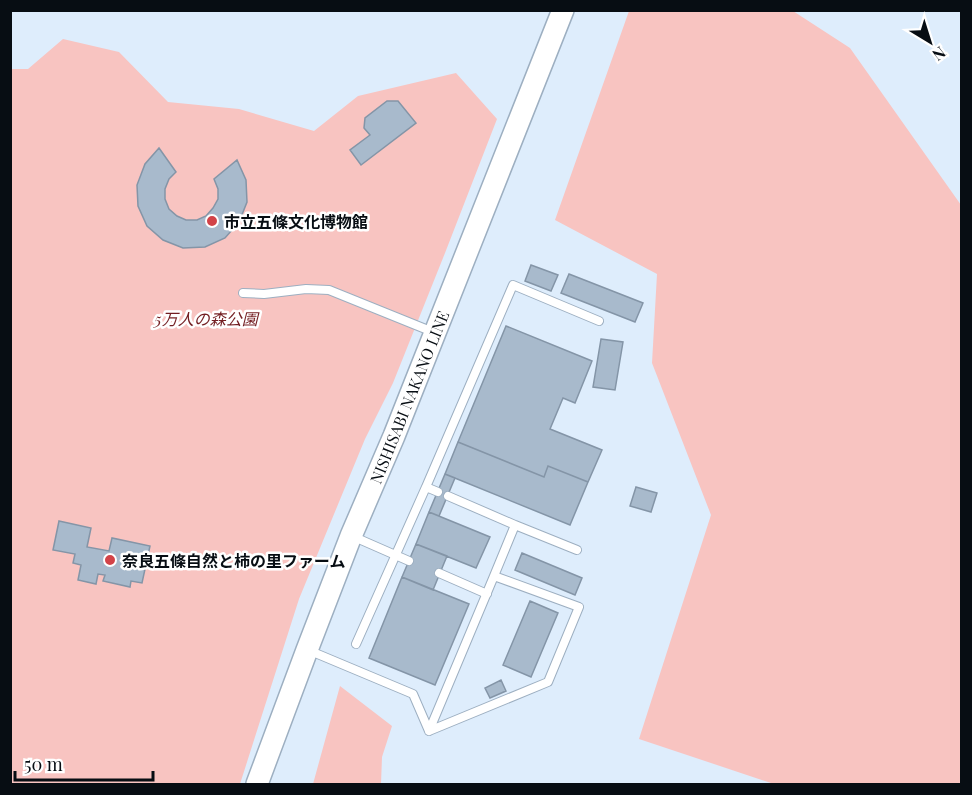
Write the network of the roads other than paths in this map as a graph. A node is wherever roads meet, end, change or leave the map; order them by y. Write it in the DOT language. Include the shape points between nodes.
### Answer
graph roads {
  1 [pos="563,10"];
  2 [pos="243,292"];
  3 [pos="599,321"];
  4 [pos="435,333"];
  5 [pos="426,487"];
  6 [pos="438,492"];
  7 [pos="448,496"];
  8 [pos="515,525"];
  9 [pos="351,536"];
  10 [pos="578,550"];
  11 [pos="395,555"];
  12 [pos="409,561"];
  13 [pos="440,573"];
  14 [pos="494,576"];
  15 [pos="487,594"];
  16 [pos="356,644"];
  17 [pos="307,650"];
  18 [pos="429,731"];
  19 [pos="257,784"];
  1 -- 4 [label="main road, NISHISABI NAKANO LINE"];
  2 -- 4 [label="lane" via="329,290"];
  3 -- 5 [label="lane" via="513,285"];
  4 -- 9 [label="main road, NISHISABI NAKANO LINE"];
  5 -- 6 [label="lane"];
  5 -- 11 [label="lane"];
  7 -- 8 [label="lane"];
  8 -- 10 [label="lane"];
  8 -- 14 [label="lane"];
  9 -- 11 [label="lane"];
  9 -- 17 [label="main road, NISHISABI NAKANO LINE"];
  11 -- 12 [label="lane"];
  11 -- 16 [label="lane"];
  13 -- 15 [label="lane"];
  14 -- 15 [label="lane"];
  14 -- 18 [label="lane" via="579,607 548,682"];
  15 -- 18 [label="lane"];
  17 -- 18 [label="lane" via="412,694"];
  17 -- 19 [label="main road, NISHISABI NAKANO LINE"];
}
